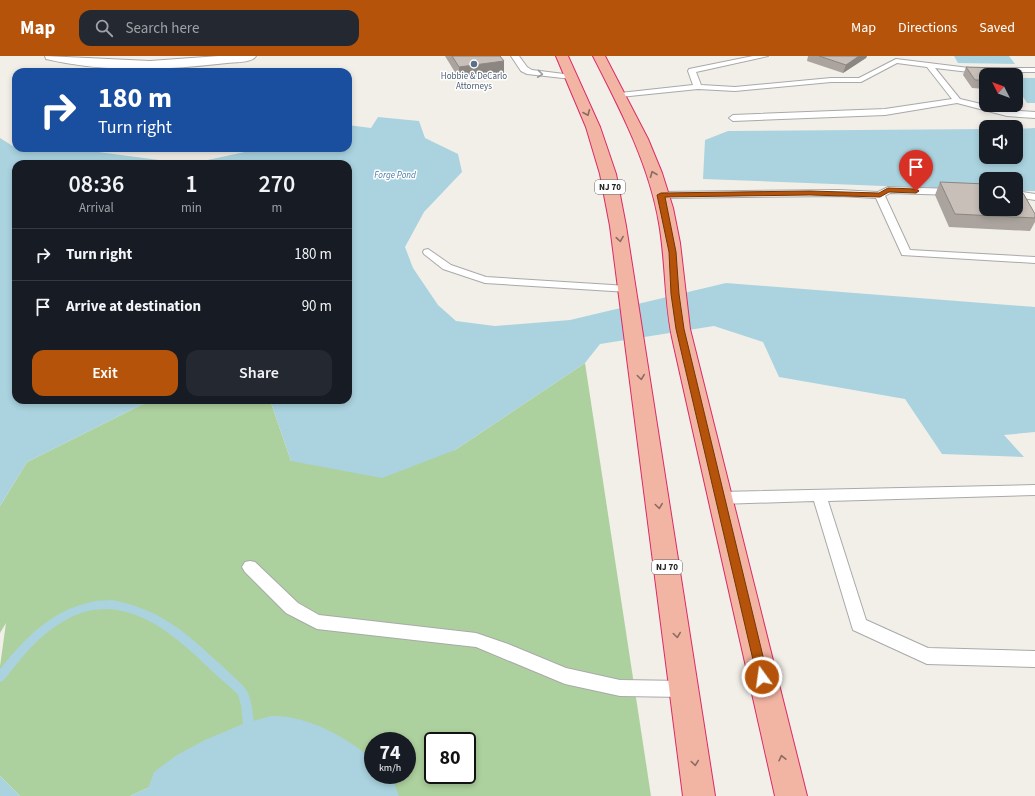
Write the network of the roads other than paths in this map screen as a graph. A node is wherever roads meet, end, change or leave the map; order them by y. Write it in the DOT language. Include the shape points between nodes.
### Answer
graph roads {
  1 [pos="50,56"];
  2 [pos="250,56"];
  3 [pos="515,56"];
  4 [pos="562,56"];
  5 [pos="599,56"];
  6 [pos="764,56"];
  7 [pos="893,58"];
  8 [pos="929,65"];
  9 [pos="1035,70"];
  10 [pos="572,77"];
  11 [pos="698,86"];
  12 [pos="620,95"];
  13 [pos="957,101"];
  14 [pos="1035,115"];
  15 [pos="733,118"];
  16 [pos="979,193"];
  17 [pos="661,195"];
  18 [pos="880,195"];
  19 [pos="1023,195"];
  20 [pos="1035,197"];
  21 [pos="428,252"];
  22 [pos="1035,260"];
  23 [pos="629,296"];
  24 [pos="1035,490"];
  25 [pos="819,495"];
  26 [pos="720,498"];
  27 [pos="250,568"];
  28 [pos="1035,659"];
  29 [pos="684,689"];
  30 [pos="699,796"];
  31 [pos="791,796"];
  1 -- 2 [label="street" via="90,63 125,64 182,64"];
  3 -- 10 [label="lane, one-way" via="524,69 530,72"];
  4 -- 10 [label="highway, NJ 70"];
  5 -- 12 [label="highway"];
  6 -- 11 [label="lane" via="692,71"];
  7 -- 8 [label="lane"];
  7 -- 11 [label="lane" via="861,80 831,80 735,89"];
  8 -- 9 [label="lane" via="969,70"];
  8 -- 13 [label="lane"];
  10 -- 23 [label="highway, NJ 70, one-way" via="594,127 608,174"];
  11 -- 12 [label="lane"];
  17 -- 12 [label="highway, one-way"];
  13 -- 14 [label="lane" via="1007,113"];
  13 -- 15 [label="lane" via="886,112"];
  16 -- 18 [label="lane" via="888,190"];
  17 -- 18 [label="lane"];
  17 -- 26 [label="highway" via="673,252 680,329"];
  18 -- 22 [label="lane" via="906,254"];
  19 -- 20 [label="lane"];
  21 -- 23 [label="lane" via="448,267 485,280"];
  23 -- 29 [label="highway, NJ 70, one-way"];
  24 -- 25 [label="lane"];
  25 -- 26 [label="lane"];
  25 -- 28 [label="lane" via="859,625 927,656"];
  31 -- 26 [label="highway, one-way"];
  27 -- 29 [label="lane" via="292,608 317,622 476,640 565,676 620,688"];
  29 -- 30 [label="highway, NJ 70, one-way"];
}
